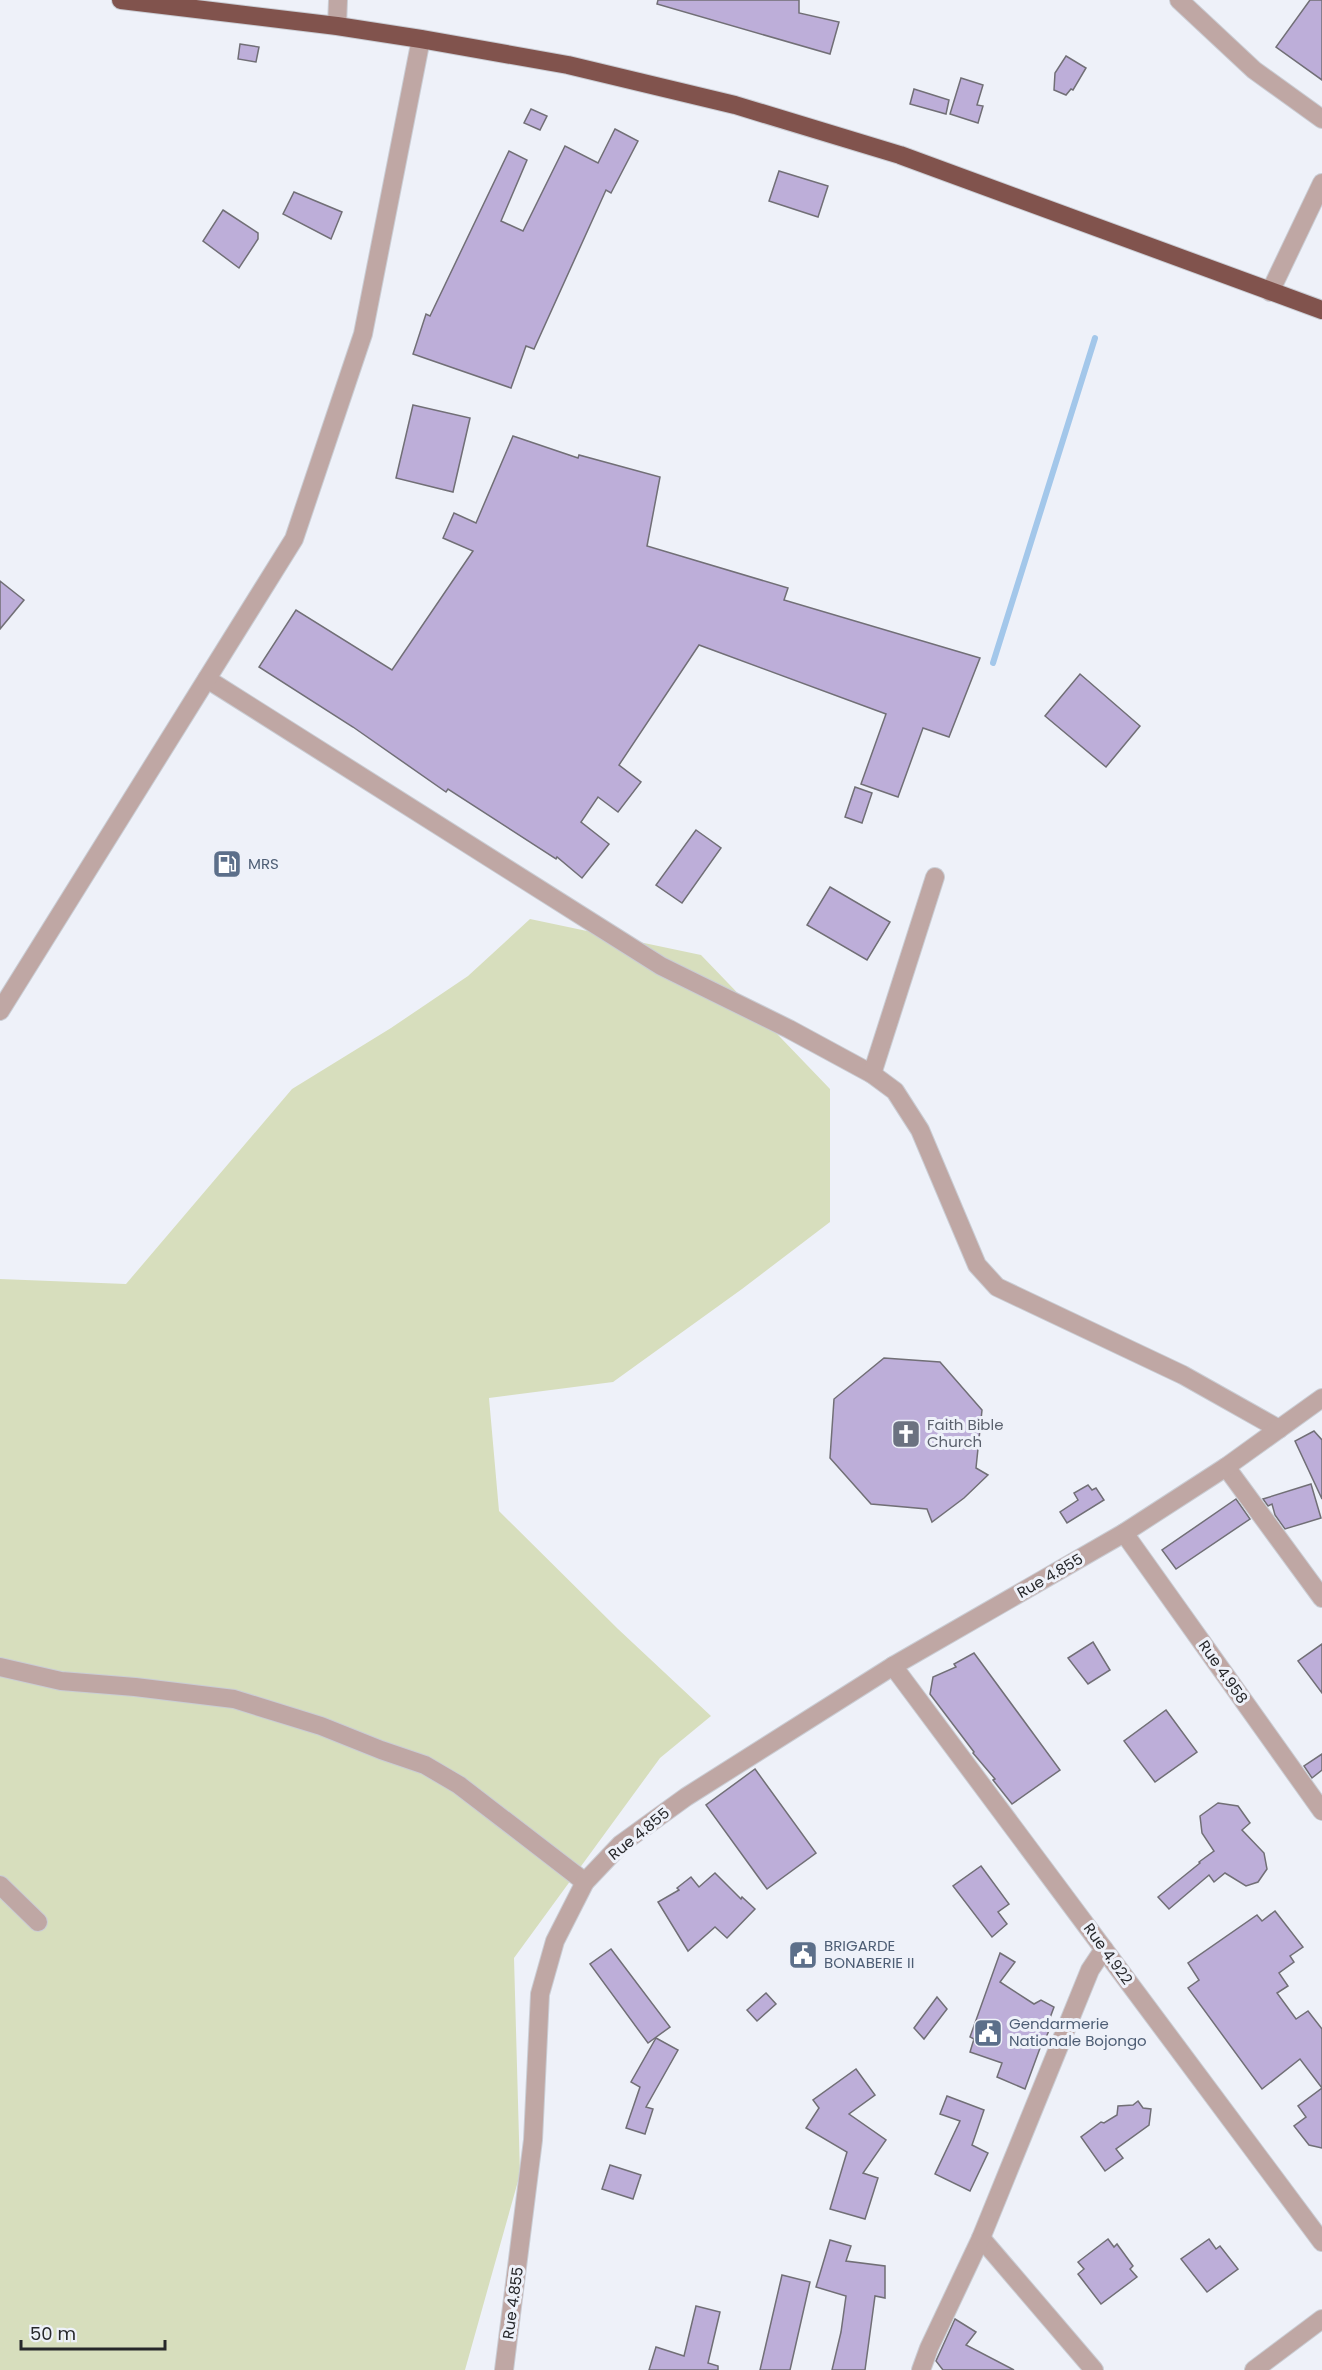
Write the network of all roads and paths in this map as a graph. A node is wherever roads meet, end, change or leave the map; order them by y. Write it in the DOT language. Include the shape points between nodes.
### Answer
graph roads {
  1 [pos="122,0"];
  2 [pos="338,0"];
  3 [pos="1179,0"];
  4 [pos="337,26"];
  5 [pos="421,39"];
  6 [pos="1322,119"];
  7 [pos="1322,183"];
  8 [pos="1270,292"];
  9 [pos="1322,310"];
  10 [pos="207,679"];
  11 [pos="936,877"];
  12 [pos="0,1011"];
  13 [pos="872,1074"];
  14 [pos="1322,1398"];
  15 [pos="1280,1429"];
  16 [pos="1226,1467"];
  17 [pos="1124,1533"];
  18 [pos="1322,1598"];
  19 [pos="893,1666"];
  20 [pos="0,1667"];
  21 [pos="1322,1811"];
  22 [pos="585,1882"];
  23 [pos="0,1885"];
  24 [pos="38,1922"];
  25 [pos="1104,1949"];
  26 [pos="981,2238"];
  27 [pos="1322,2242"];
  28 [pos="1322,2319"];
  29 [pos="504,2370"];
  30 [pos="921,2370"];
  31 [pos="1094,2370"];
  32 [pos="1254,2370"];
  1 -- 4 [label="highway"];
  2 -- 4 [label="street"];
  3 -- 6 [label="street" via="1254,70"];
  4 -- 5 [label="highway"];
  5 -- 8 [label="highway" via="568,65 746,109 900,155"];
  5 -- 10 [label="street" via="359,345 294,539"];
  7 -- 8 [label="street"];
  8 -- 9 [label="highway"];
  10 -- 12 [label="street"];
  10 -- 13 [label="street" via="661,966"];
  11 -- 13 [label="street"];
  13 -- 15 [label="street" via="895,1091 920,1130 977,1265 997,1287 1184,1375"];
  14 -- 15 [label="street, Rue 4.855"];
  15 -- 16 [label="street, Rue 4.855"];
  16 -- 17 [label="street, Rue 4.855"];
  16 -- 18 [label="street"];
  17 -- 19 [label="street, Rue 4.855"];
  17 -- 21 [label="street, Rue 4.958"];
  19 -- 22 [label="street, Rue 4.855" via="686,1797 621,1844"];
  19 -- 25 [label="street, Rue 4.922"];
  20 -- 22 [label="street" via="61,1681 234,1699 321,1726 425,1765 459,1785"];
  22 -- 29 [label="street, Rue 4.855" via="555,1941 540,1994 533,2140"];
  23 -- 24 [label="street"];
  25 -- 26 [label="street" via="1090,1970"];
  25 -- 27 [label="street, Rue 4.922"];
  26 -- 30 [label="street"];
  26 -- 31 [label="street"];
  28 -- 32 [label="street"];
}
